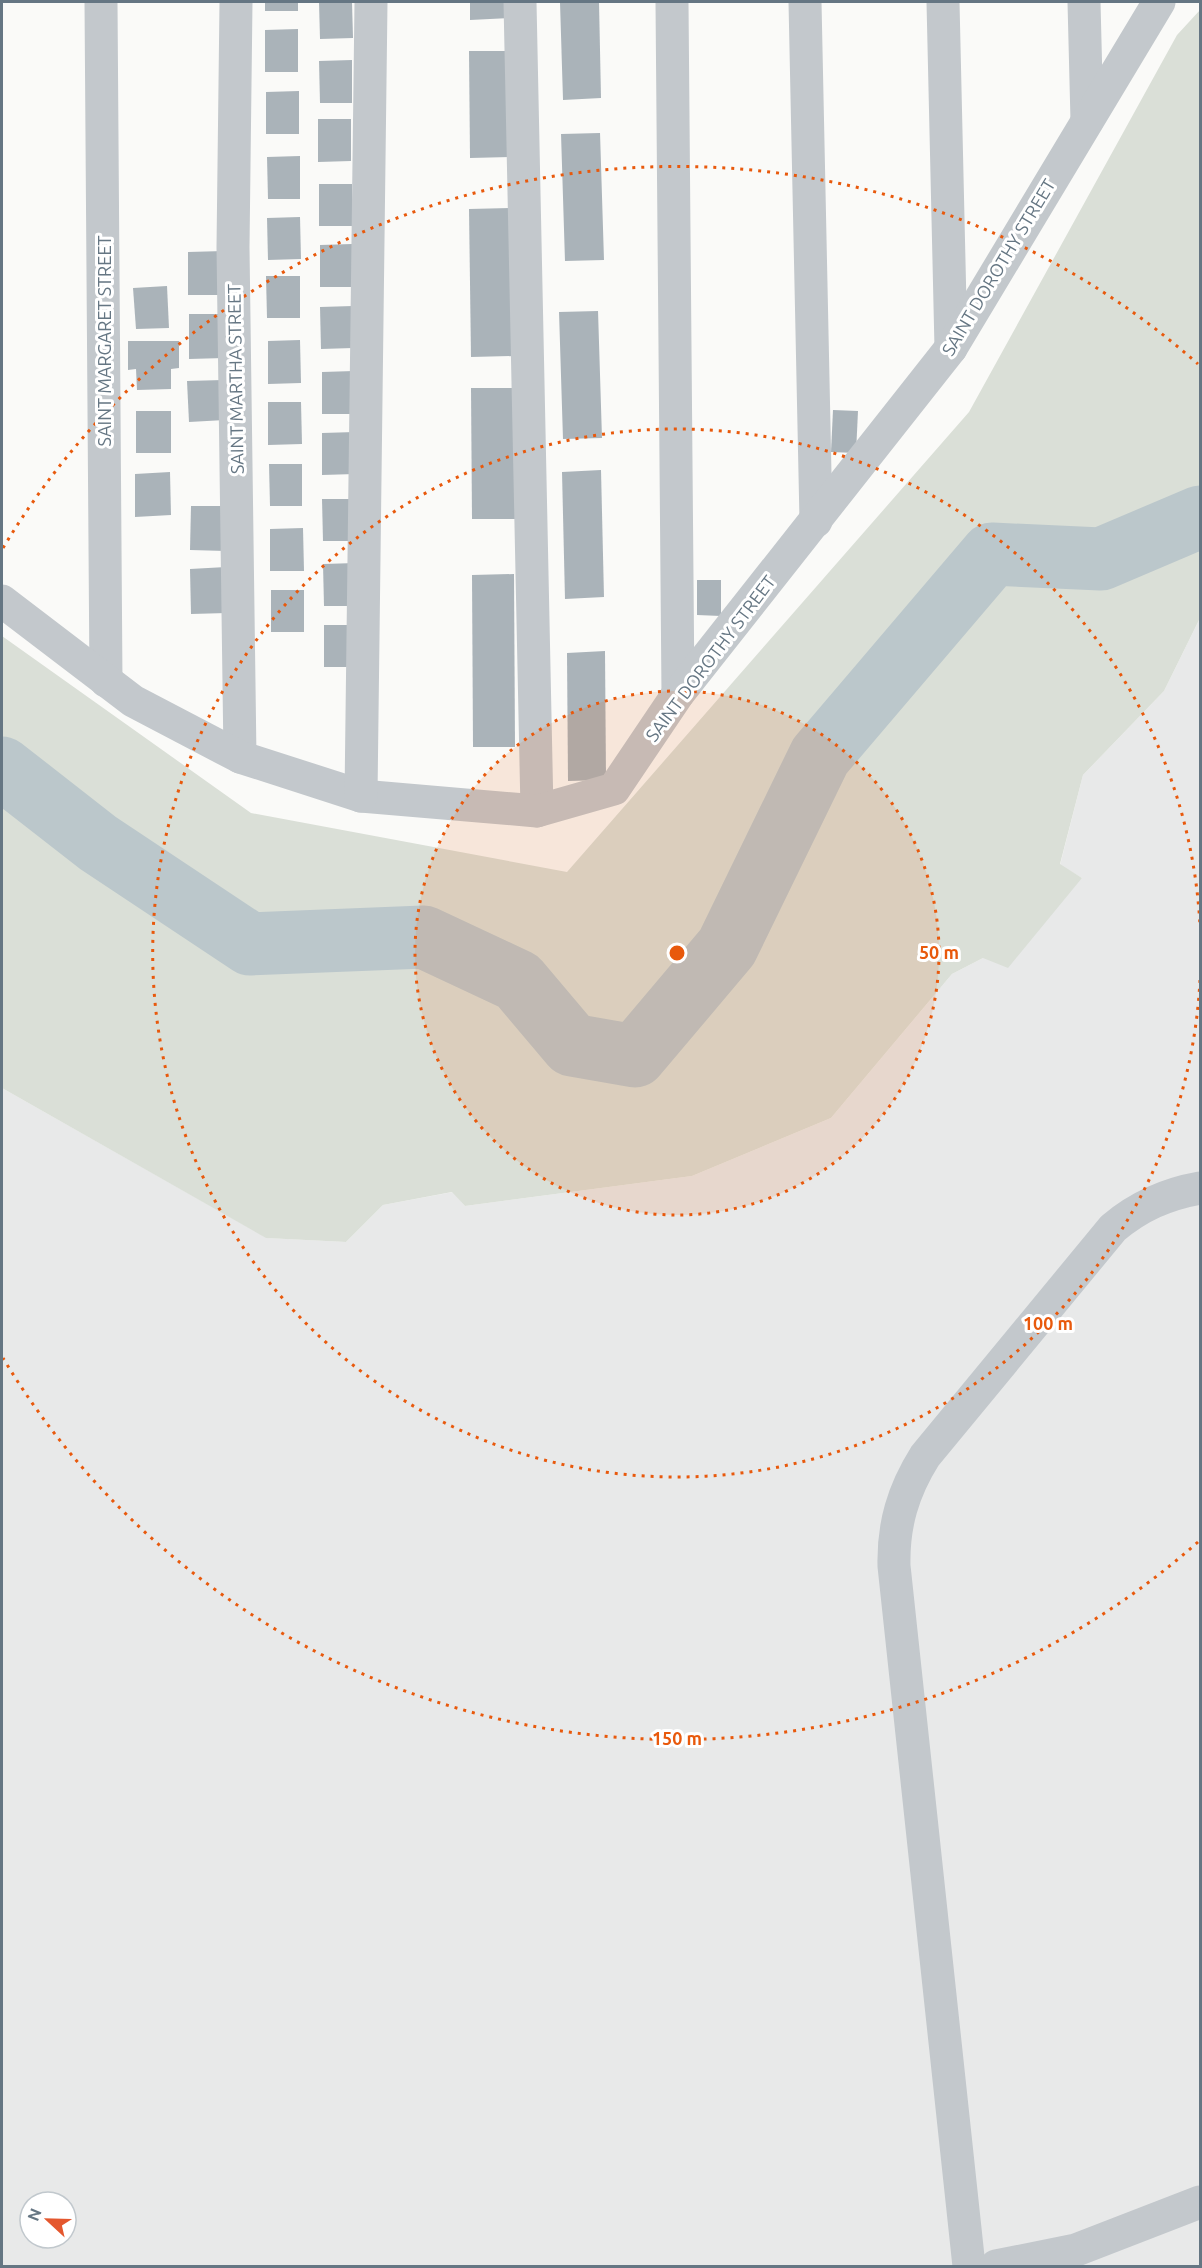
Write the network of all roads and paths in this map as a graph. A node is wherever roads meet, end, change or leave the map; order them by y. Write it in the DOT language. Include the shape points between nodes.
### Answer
graph roads {
  1 [pos="101,2"];
  2 [pos="236,2"];
  3 [pos="371,2"];
  4 [pos="520,2"];
  5 [pos="672,2"];
  6 [pos="805,2"];
  7 [pos="943,2"];
  8 [pos="1084,2"];
  9 [pos="1159,2"];
  10 [pos="1087,121"];
  11 [pos="951,348"];
  12 [pos="816,521"];
  13 [pos="2,601"];
  14 [pos="106,681"];
  15 [pos="678,694"];
  16 [pos="240,757"];
  17 [pos="361,796"];
  18 [pos="537,811"];
  19 [pos="1200,1188"];
  20 [pos="1200,2202"];
  21 [pos="969,2266"];
  22 [pos="996,2266"];
  1 -- 14 [label="street, SAINT MARGARET STREET"];
  2 -- 16 [label="street, SAINT MARTHA STREET" via="233,247"];
  3 -- 17 [label="street"];
  4 -- 18 [label="street"];
  5 -- 15 [label="street"];
  6 -- 12 [label="street"];
  7 -- 11 [label="street"];
  8 -- 10 [label="street"];
  9 -- 10 [label="street, SAINT DOROTHY STREET"];
  10 -- 11 [label="street, SAINT DOROTHY STREET"];
  11 -- 12 [label="street, SAINT DOROTHY STREET"];
  12 -- 15 [label="street, SAINT DOROTHY STREET"];
  13 -- 14 [label="street, SAINT DOROTHY STREET"];
  14 -- 16 [label="street, SAINT DOROTHY STREET" via="133,701"];
  15 -- 18 [label="street, SAINT DOROTHY STREET" via="614,789"];
  16 -- 17 [label="street, SAINT DOROTHY STREET"];
  17 -- 18 [label="street, SAINT DOROTHY STREET"];
  19 -- 21 [label="street" via="1152,1201 1113,1228 925,1456 912,1476 897,1520 894,1566"];
  20 -- 22 [label="street" via="1076,2250"];
}
